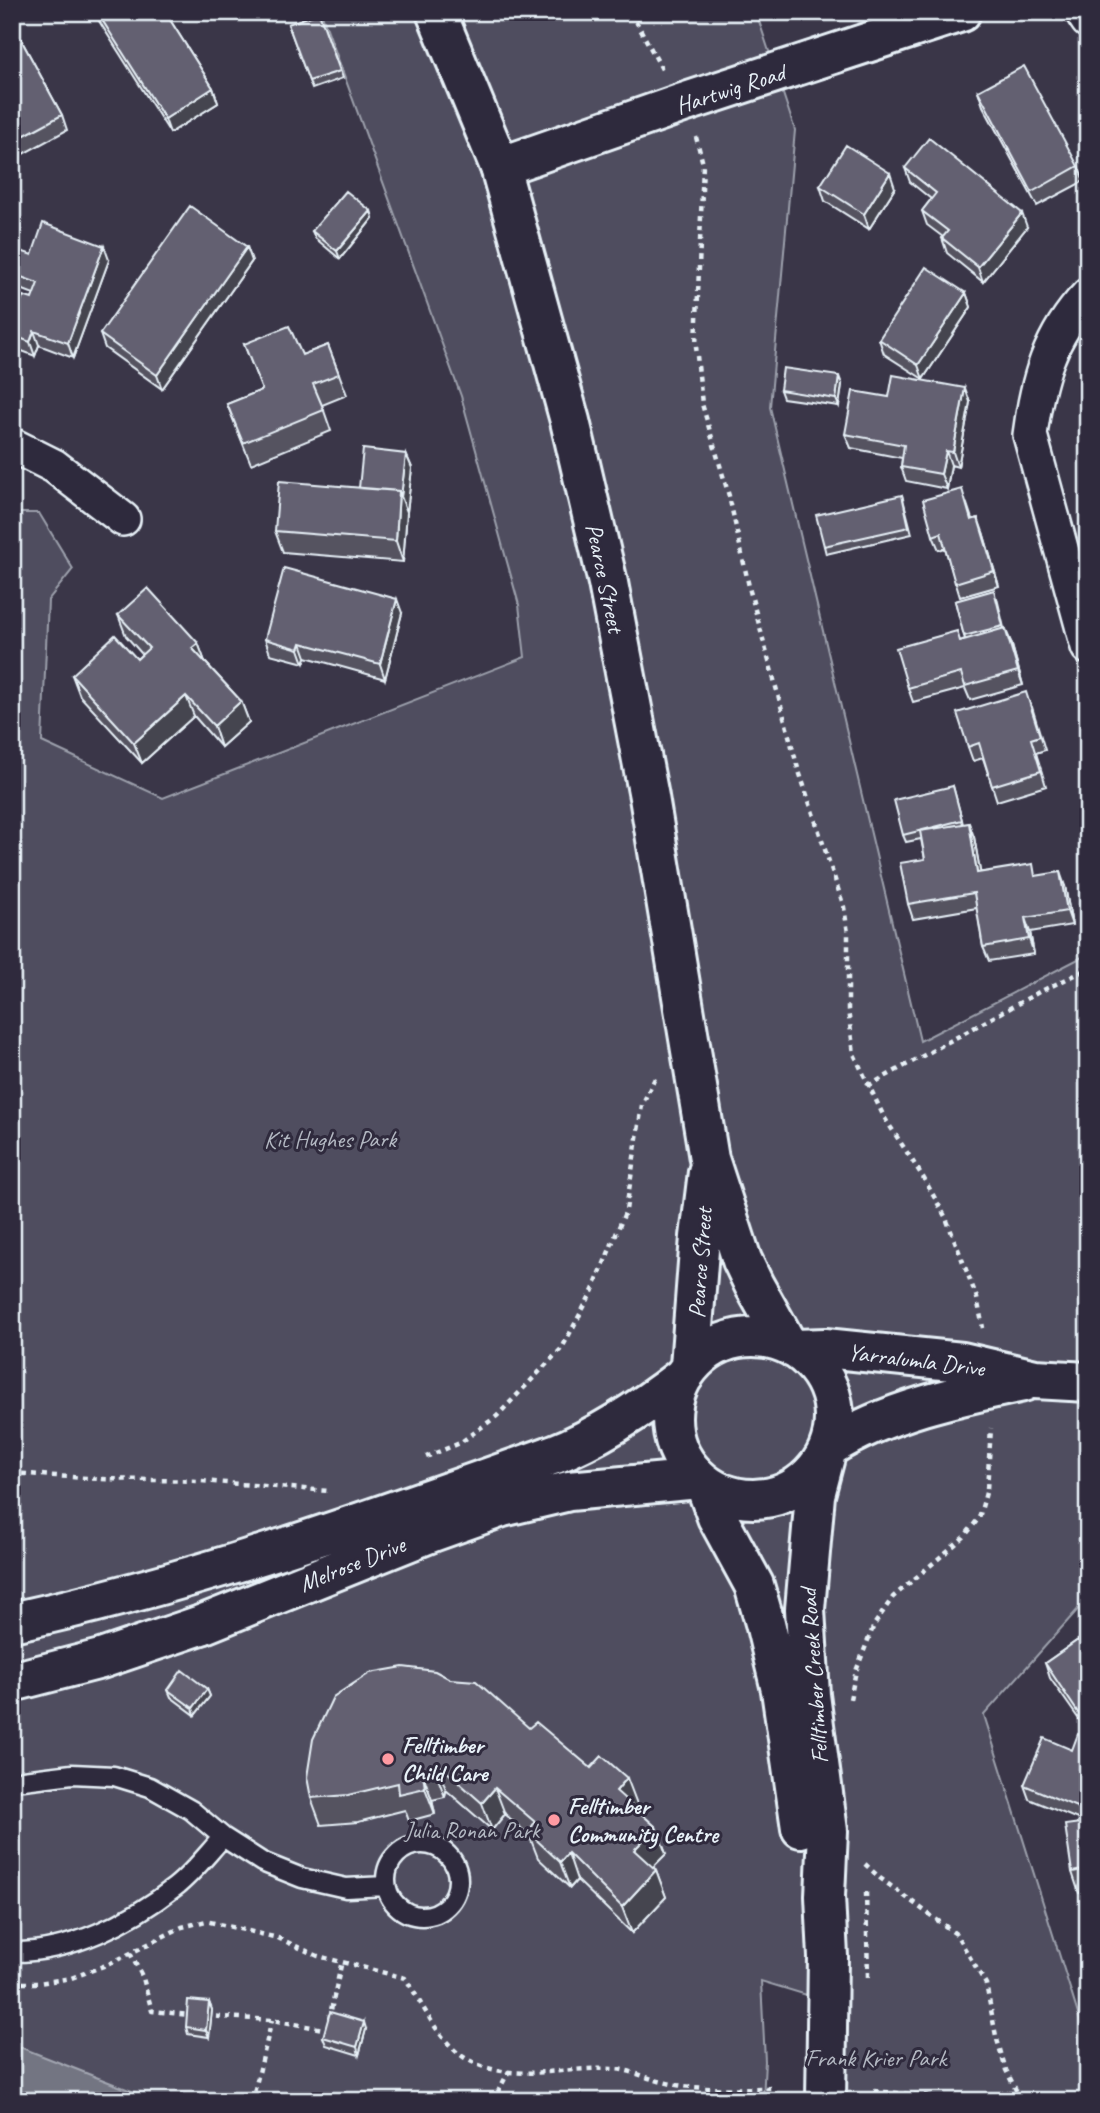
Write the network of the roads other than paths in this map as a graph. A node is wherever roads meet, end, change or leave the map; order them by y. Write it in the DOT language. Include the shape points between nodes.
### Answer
graph roads {
  1 [pos="436,12"];
  2 [pos="961,12"];
  3 [pos="1082,12"];
  4 [pos="1088,21"];
  5 [pos="500,167"];
  6 [pos="1088,295"];
  7 [pos="12,445"];
  8 [pos="123,519"];
  9 [pos="1088,647"];
  10 [pos="709,1159"];
  11 [pos="791,1347"];
  12 [pos="687,1371"];
  13 [pos="1035,1379"];
  14 [pos="1088,1382"];
  15 [pos="827,1452"];
  16 [pos="702,1481"];
  17 [pos="12,1622"];
  18 [pos="12,1682"];
  19 [pos="23,1780"];
  20 [pos="223,1837"];
  21 [pos="386,1886"];
  22 [pos="825,1896"];
  23 [pos="12,1952"];
  24 [pos="826,2101"];
  1 -- 5 [label="main road, Pearce Street"];
  2 -- 5 [label="main road, Hartwig Road"];
  3 -- 4 [label="street"];
  5 -- 10 [label="main road, Pearce Street" via="570,421 608,583"];
  6 -- 9 [label="street" via="1060,330 1044,365 1030,435"];
  7 -- 8 [label="street" via="54,466"];
  10 -- 11 [label="main road, Pearce Street" via="742,1260"];
  10 -- 12 [label="main road, Pearce Street"];
  11 -- 12 [label="main road" via="761,1337 735,1339 710,1349"];
  11 -- 13 [label="main road, Yarralumla Drive" via="962,1362"];
  11 -- 15 [label="main road" via="813,1363 826,1382 834,1425"];
  12 -- 16 [label="main road" via="675,1396 675,1441"];
  12 -- 17 [label="main road, Melrose Drive" via="643,1405 555,1454 332,1533 85,1606"];
  13 -- 14 [label="main road, Yarralumla Drive"];
  13 -- 15 [label="main road, Yarralumla Drive" via="919,1406 855,1432"];
  15 -- 16 [label="main road" via="808,1479 784,1493 757,1499 730,1496"];
  15 -- 22 [label="main road, Felltimber Creek Road" via="815,1495 805,1609 810,1695 828,1831"];
  16 -- 18 [label="main road, Melrose Drive" via="569,1491 502,1507 201,1625 101,1659"];
  16 -- 22 [label="main road, Felltimber Creek Road" via="757,1598 781,1690 802,1832"];
  19 -- 20 [label="lane" via="72,1774 114,1776 150,1787 191,1810"];
  20 -- 21 [label="lane" via="262,1862 302,1878 346,1888"];
  20 -- 23 [label="lane" via="177,1886 137,1913 97,1934 55,1947"];
  21 -- 21 [label="lane" via="390,1862 419,1844 432,1845 452,1858 459,1881 457,1893 442,1911 419,1917 397,1907"];
  22 -- 24 [label="main road, Felltimber Creek Road"];
}
